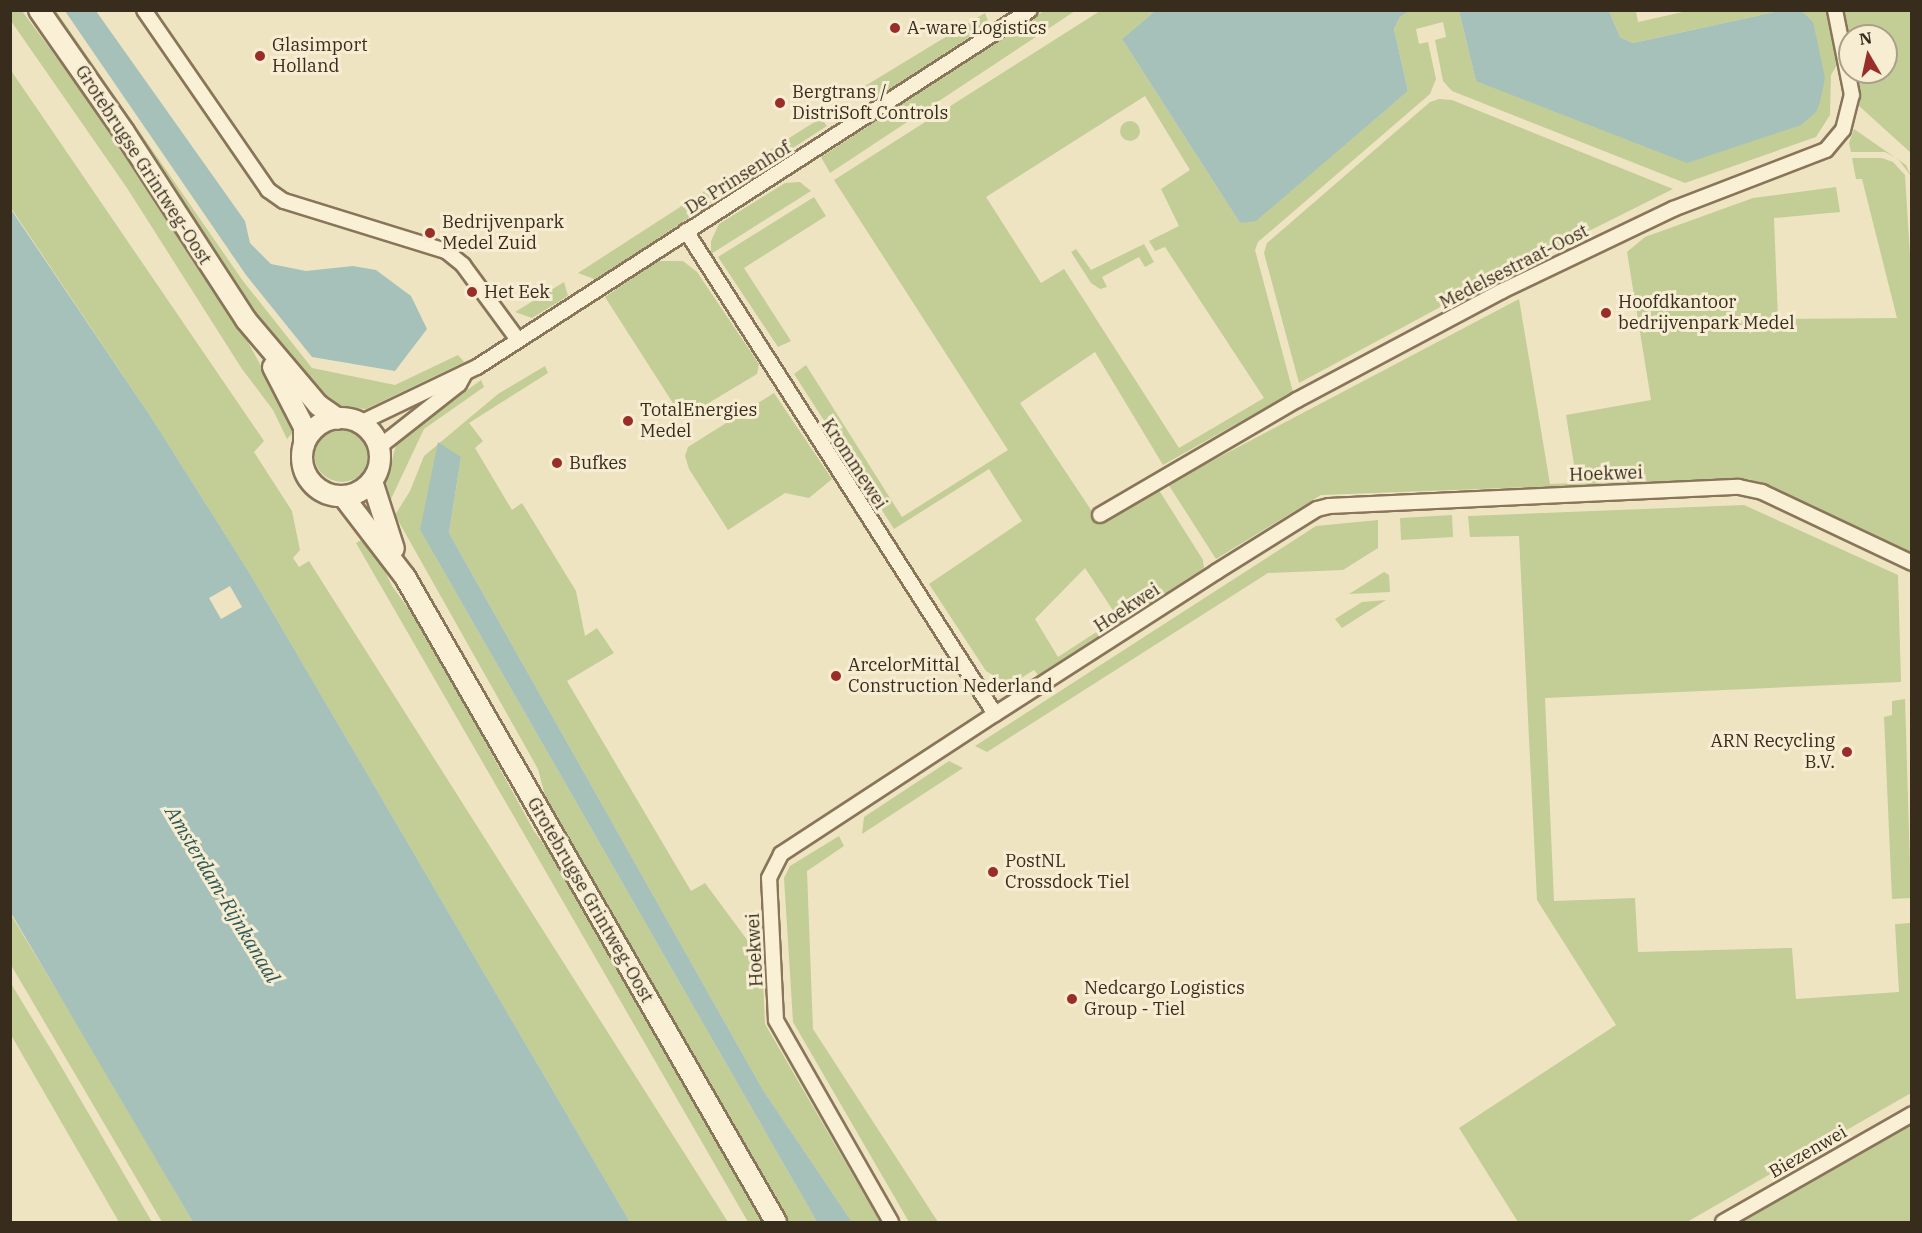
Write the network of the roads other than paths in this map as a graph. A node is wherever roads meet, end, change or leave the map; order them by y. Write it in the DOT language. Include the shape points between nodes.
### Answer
graph roads {
  1 [pos="39,10"];
  2 [pos="1030,10"];
  3 [pos="1835,10"];
  4 [pos="146,11"];
  5 [pos="686,231"];
  6 [pos="246,320"];
  7 [pos="518,340"];
  8 [pos="465,374"];
  9 [pos="338,419"];
  10 [pos="360,423"];
  11 [pos="304,445"];
  12 [pos="379,447"];
  13 [pos="372,481"];
  14 [pos="344,496"];
  15 [pos="1100,514"];
  16 [pos="1911,563"];
  17 [pos="405,577"];
  18 [pos="994,714"];
  19 [pos="1911,1114"];
  20 [pos="776,1222"];
  21 [pos="891,1222"];
  22 [pos="1723,1222"];
  1 -- 6 [label="street, Grotebrugse Grintweg-Oost"];
  2 -- 5 [label="street, De Prinsenhof"];
  3 -- 15 [label="street, Medelsestraat-Oost" via="1852,95 1843,130 1826,150 1673,209 1502,291 1258,422"];
  4 -- 7 [label="street" via="268,190 284,201 446,251 463,265"];
  5 -- 7 [label="street, De Prinsenhof"];
  5 -- 18 [label="street, Krommewei"];
  6 -- 9 [label="street, Grotebrugse Grintweg-Oost" via="318,405"];
  6 -- 11 [label="street, Grotebrugse Grintweg-Oost" via="304,427"];
  7 -- 8 [label="street, De Prinsenhof"];
  8 -- 10 [label="street, De Prinsenhof" via="455,375"];
  8 -- 12 [label="street, De Prinsenhof" via="459,384"];
  9 -- 10 [label="street"];
  9 -- 11 [label="street" via="317,427"];
  10 -- 12 [label="street"];
  11 -- 14 [label="street" via="304,470 311,482 320,490"];
  12 -- 13 [label="street" via="380,459"];
  13 -- 14 [label="street"];
  13 -- 17 [label="street, Grotebrugse Grintweg-Oost"];
  14 -- 17 [label="street, Grotebrugse Grintweg-Oost"];
  16 -- 18 [label="street, Hoekwei" via="1762,492 1739,487 1329,506 1317,509"];
  17 -- 20 [label="street, Grotebrugse Grintweg-Oost"];
  18 -- 21 [label="street, Hoekwei" via="782,854 769,878 776,1020"];
  19 -- 22 [label="street, Biezenwei"];
}
